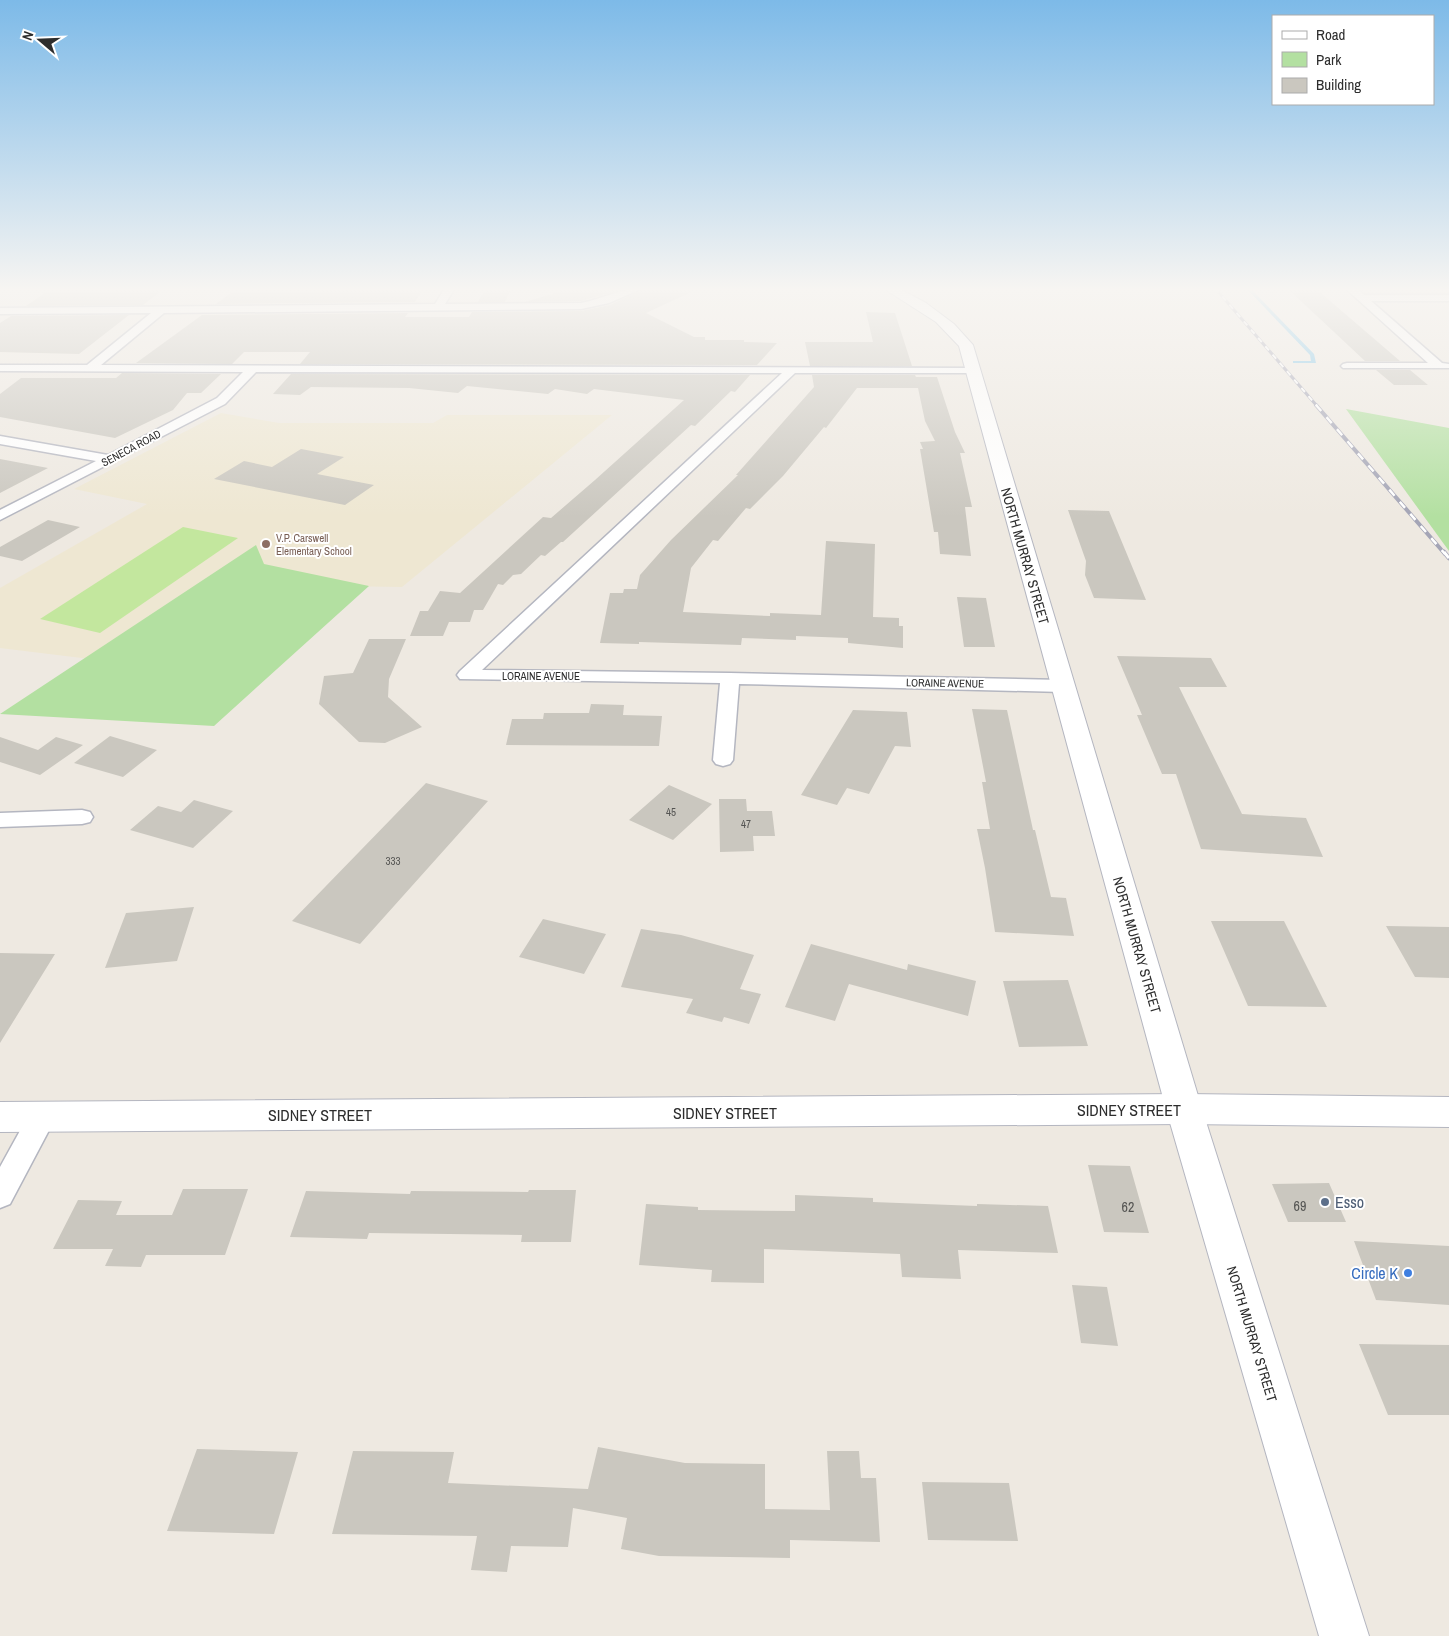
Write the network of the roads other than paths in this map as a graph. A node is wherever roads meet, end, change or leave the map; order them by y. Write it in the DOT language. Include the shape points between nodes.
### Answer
graph roads {
  1 [pos="93,364"];
  2 [pos="971,364"];
  3 [pos="1347,366"];
  4 [pos="1444,366"];
  5 [pos="0,368"];
  6 [pos="89,368"];
  7 [pos="253,368"];
  8 [pos="793,369"];
  9 [pos="972,370"];
  10 [pos="0,440"];
  11 [pos="110,459"];
  12 [pos="0,516"];
  13 [pos="730,678"];
  14 [pos="1063,686"];
  15 [pos="723,760"];
  16 [pos="82,817"];
  17 [pos="0,820"];
  18 [pos="1184,1109"];
  19 [pos="1449,1112"];
  20 [pos="0,1117"];
  21 [pos="42,1117"];
  22 [pos="0,1195"];
  23 [pos="1344,1636"];
  1 -- 6 [label="street"];
  2 -- 9 [label="street, NORTH MURRAY STREET"];
  3 -- 4 [label="street"];
  5 -- 6 [label="street"];
  6 -- 7 [label="street"];
  7 -- 8 [label="street"];
  7 -- 11 [label="street, SENECA ROAD" via="221,401"];
  8 -- 9 [label="street"];
  8 -- 13 [label="street, LORAINE AVENUE" via="466,675"];
  9 -- 14 [label="street, NORTH MURRAY STREET"];
  10 -- 11 [label="street"];
  11 -- 12 [label="street, SENECA ROAD"];
  13 -- 14 [label="street, LORAINE AVENUE"];
  13 -- 15 [label="street"];
  14 -- 18 [label="street, NORTH MURRAY STREET"];
  16 -- 17 [label="street"];
  18 -- 19 [label="street, SIDNEY STREET"];
  18 -- 21 [label="street, SIDNEY STREET"];
  18 -- 23 [label="street, NORTH MURRAY STREET"];
  20 -- 21 [label="street, SIDNEY STREET"];
  21 -- 22 [label="street"];
}
